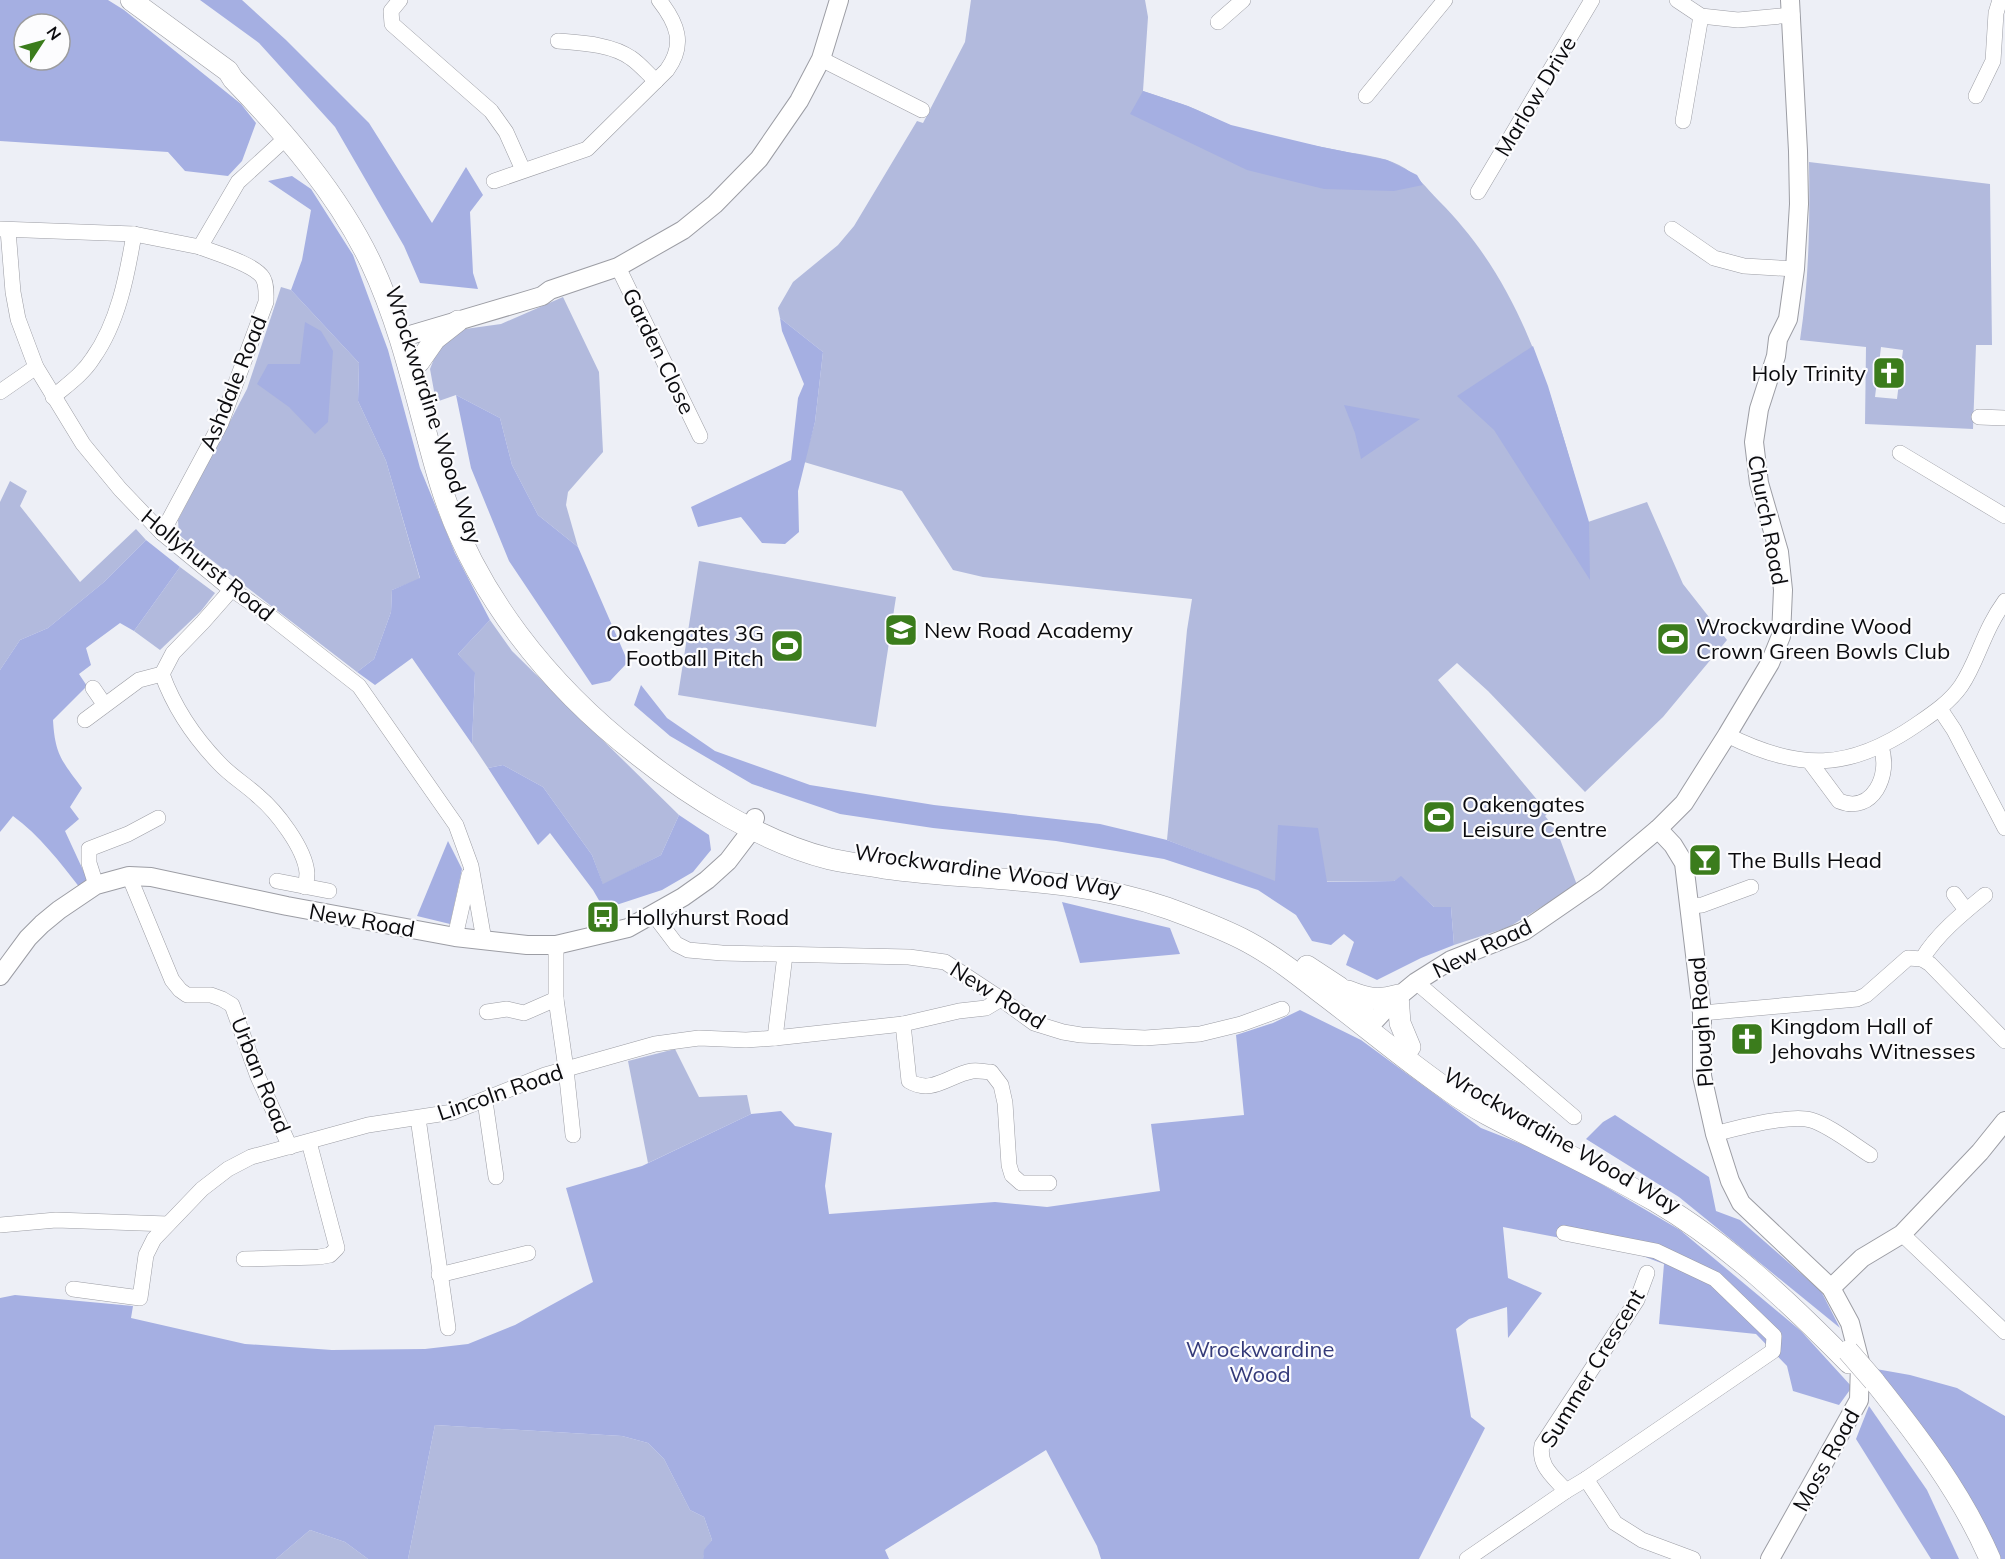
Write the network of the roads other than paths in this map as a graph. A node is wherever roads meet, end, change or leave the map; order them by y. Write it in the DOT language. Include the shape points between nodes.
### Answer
graph roads {
  1 [pos="131,0"];
  2 [pos="400,0"];
  3 [pos="659,0"];
  4 [pos="839,0"];
  5 [pos="1243,0"];
  6 [pos="1445,0"];
  7 [pos="1592,0"];
  8 [pos="1677,0"];
  9 [pos="2000,0"];
  10 [pos="1791,8"];
  11 [pos="1701,16"];
  12 [pos="1218,22"];
  13 [pos="558,40"];
  14 [pos="821,59"];
  15 [pos="228,71"];
  16 [pos="656,81"];
  17 [pos="1366,96"];
  18 [pos="1976,96"];
  19 [pos="922,110"];
  20 [pos="1683,121"];
  21 [pos="286,138"];
  22 [pos="523,170"];
  23 [pos="494,181"];
  24 [pos="1478,192"];
  25 [pos="4,229"];
  26 [pos="1672,229"];
  27 [pos="134,234"];
  28 [pos="200,247"];
  29 [pos="618,267"];
  30 [pos="1795,269"];
  31 [pos="550,290"];
  32 [pos="458,321"];
  33 [pos="404,331"];
  34 [pos="419,362"];
  35 [pos="36,367"];
  36 [pos="0,392"];
  37 [pos="53,397"];
  38 [pos="1979,417"];
  39 [pos="2005,418"];
  40 [pos="700,436"];
  41 [pos="1900,453"];
  42 [pos="2005,516"];
  43 [pos="162,533"];
  44 [pos="232,589"];
  45 [pos="2005,601"];
  46 [pos="162,674"];
  47 [pos="93,688"];
  48 [pos="104,704"];
  49 [pos="1941,707"];
  50 [pos="85,720"];
  51 [pos="1727,735"];
  52 [pos="1881,747"];
  53 [pos="1810,762"];
  54 [pos="158,818"];
  55 [pos="753,823"];
  56 [pos="2005,828"];
  57 [pos="1658,829"];
  58 [pos="471,866"];
  59 [pos="129,876"];
  60 [pos="277,881"];
  61 [pos="96,885"];
  62 [pos="306,887"];
  63 [pos="1751,887"];
  64 [pos="329,891"];
  65 [pos="1954,894"];
  66 [pos="1985,895"];
  67 [pos="1691,906"];
  68 [pos="1966,910"];
  69 [pos="654,915"];
  70 [pos="455,937"];
  71 [pos="484,940"];
  72 [pos="556,945"];
  73 [pos="785,955"];
  74 [pos="1922,959"];
  75 [pos="0,976"];
  76 [pos="1416,982"];
  77 [pos="1339,987"];
  78 [pos="1398,995"];
  79 [pos="556,999"];
  80 [pos="1001,999"];
  81 [pos="1282,1009"];
  82 [pos="487,1012"];
  83 [pos="1702,1013"];
  84 [pos="903,1024"];
  85 [pos="1372,1024"];
  86 [pos="775,1038"];
  87 [pos="2005,1041"];
  88 [pos="1410,1047"];
  89 [pos="566,1070"];
  90 [pos="485,1101"];
  91 [pos="1574,1117"];
  92 [pos="418,1118"];
  93 [pos="2005,1121"];
  94 [pos="1715,1134"];
  95 [pos="573,1135"];
  96 [pos="309,1142"];
  97 [pos="290,1147"];
  98 [pos="1870,1155"];
  99 [pos="496,1177"];
  100 [pos="1049,1183"];
  101 [pos="168,1224"];
  102 [pos="0,1225"];
  103 [pos="1564,1233"];
  104 [pos="1902,1234"];
  105 [pos="528,1253"];
  106 [pos="244,1259"];
  107 [pos="1647,1273"];
  108 [pos="439,1275"];
  109 [pos="1831,1288"];
  110 [pos="74,1289"];
  111 [pos="448,1328"];
  112 [pos="2005,1332"];
  113 [pos="1849,1357"];
  114 [pos="1873,1385"];
  115 [pos="1586,1479"];
  116 [pos="1566,1491"];
  117 [pos="1467,1559"];
  118 [pos="1693,1559"];
  119 [pos="1770,1559"];
  120 [pos="1974,1559"];
  121 [pos="1990,1559"];
  1 -- 15 [label="main road, Wrockwardine Wood Way"];
  2 -- 22 [label="street" via="391,11 392,24 491,111 507,132"];
  3 -- 16 [label="street" via="678,33 674,60"];
  4 -- 14 [label="street"];
  5 -- 12 [label="street"];
  6 -- 17 [label="street"];
  7 -- 24 [label="street, Marlow Drive"];
  8 -- 11 [label="street"];
  9 -- 18 [label="street" via="1993,61"];
  10 -- 11 [label="street" via="1738,20"];
  10 -- 30 [label="street, Church Road" via="1799,204"];
  11 -- 20 [label="street"];
  13 -- 16 [label="street" via="585,43 631,58"];
  14 -- 19 [label="street"];
  14 -- 29 [label="street" via="799,101 759,159 716,204 683,230"];
  15 -- 21 [label="main road, Wrockwardine Wood Way"];
  15 -- 33 [label="main road, Wrockwardine Wood Way" via="239,73 258,91 322,163 375,247 392,283"];
  16 -- 22 [label="street" via="587,149"];
  21 -- 28 [label="street" via="238,182"];
  21 -- 33 [label="main road, Wrockwardine Wood Way" via="357,235"];
  22 -- 23 [label="street"];
  25 -- 27 [label="street"];
  25 -- 35 [label="street, Hollyhurst Road" via="18,319"];
  26 -- 30 [label="street" via="1714,258 1744,266"];
  27 -- 28 [label="street"];
  27 -- 37 [label="street" via="129,270 103,343 83,371"];
  28 -- 43 [label="street, Ashdale Road" via="249,266 262,277 266,302 221,423"];
  29 -- 31 [label="street"];
  29 -- 40 [label="street, Garden Close"];
  30 -- 51 [label="street, Church Road" via="1788,319 1778,339 1754,442 1759,483 1779,552 1783,590 1781,636 1770,663"];
  31 -- 32 [label="street" via="542,296"];
  31 -- 33 [label="street" via="540,288"];
  32 -- 33 [label="street"];
  32 -- 34 [label="main road" via="435,339"];
  33 -- 34 [label="main road, Wrockwardine Wood Way"];
  33 -- 55 [label="main road, Wrockwardine Wood Way" via="442,488 469,554 501,610 551,674 596,720 697,796"];
  34 -- 55 [label="main road, Wrockwardine Wood Way" via="466,526 492,579 521,620 603,712 649,751"];
  35 -- 36 [label="street"];
  35 -- 37 [label="street, Hollyhurst Road"];
  37 -- 43 [label="street, Hollyhurst Road" via="83,444"];
  38 -- 39 [label="street"];
  41 -- 42 [label="street"];
  43 -- 44 [label="street, Hollyhurst Road"];
  44 -- 46 [label="street" via="173,653"];
  44 -- 58 [label="street, Hollyhurst Road" via="359,686 456,825"];
  45 -- 49 [label="street" via="1974,664"];
  46 -- 48 [label="street" via="139,680"];
  46 -- 62 [label="street" via="170,696 217,761 272,809 300,850 307,873"];
  47 -- 48 [label="street"];
  48 -- 50 [label="street"];
  49 -- 52 [label="street"];
  49 -- 56 [label="street"];
  51 -- 53 [label="street" via="1757,751"];
  51 -- 57 [label="street, Church Road" via="1684,803"];
  52 -- 53 [label="street" via="1858,756"];
  52 -- 53 [label="street" via="1885,758 1879,783 1871,796 1856,805 1839,801"];
  54 -- 61 [label="street" via="89,849"];
  55 -- 69 [label="street, New Road" via="720,870"];
  55 -- 77 [label="main road, Wrockwardine Wood Way" via="873,857 926,866 1099,882 1138,891 1238,929"];
  55 -- 85 [label="main road, Wrockwardine Wood Way" via="776,839 830,859 932,874 1073,886 1138,899 1227,932 1273,957"];
  57 -- 67 [label="street, Plough Road" via="1684,864"];
  57 -- 76 [label="street, New Road" via="1595,882 1524,931 1451,960"];
  58 -- 70 [label="street"];
  58 -- 71 [label="street, Hollyhurst Road"];
  59 -- 61 [label="street, New Road"];
  59 -- 70 [label="street, New Road" via="151,877"];
  59 -- 97 [label="street, Urban Road" via="172,980 187,995 211,995 232,1005 258,1077"];
  60 -- 62 [label="street"];
  61 -- 75 [label="street, New Road" via="59,910 28,938"];
  62 -- 64 [label="street"];
  63 -- 67 [label="street"];
  65 -- 68 [label="street"];
  66 -- 68 [label="street"];
  67 -- 83 [label="street, Plough Road"];
  68 -- 74 [label="street"];
  69 -- 72 [label="street, New Road" via="628,928"];
  69 -- 73 [label="street, New Road" via="676,944 687,950"];
  70 -- 71 [label="street, New Road"];
  71 -- 72 [label="street, New Road"];
  72 -- 79 [label="street"];
  73 -- 80 [label="street, New Road" via="909,957 945,962"];
  73 -- 86 [label="street"];
  74 -- 83 [label="street" via="1908,958 1857,999"];
  74 -- 87 [label="street"];
  76 -- 78 [label="street, New Road"];
  76 -- 91 [label="street"];
  77 -- 78 [label="main road" via="1372,999"];
  77 -- 85 [label="main road, Wrockwardine Wood Way"];
  78 -- 85 [label="street, New Road"];
  78 -- 88 [label="main road" via="1400,1023"];
  79 -- 82 [label="street" via="524,1013 507,1008"];
  79 -- 89 [label="street"];
  80 -- 81 [label="street, New Road" via="1041,1026 1111,1038 1200,1034"];
  80 -- 84 [label="street, Lincoln Road" via="986,1008"];
  83 -- 94 [label="street, Plough Road" via="1702,1076"];
  84 -- 86 [label="street, Lincoln Road"];
  84 -- 100 [label="street" via="909,1081 919,1087 973,1071 991,1072 1001,1085 1005,1103 1012,1175 1021,1184"];
  85 -- 88 [label="main road, Wrockwardine Wood Way"];
  85 -- 113 [label="main road, Wrockwardine Wood Way" via="1449,1091 1479,1111 1681,1218 1752,1271"];
  86 -- 89 [label="street, Lincoln Road" via="680,1039"];
  88 -- 113 [label="main road, Wrockwardine Wood Way" via="1474,1094 1662,1194 1748,1257 1814,1316"];
  89 -- 90 [label="street, Lincoln Road" via="526,1082"];
  89 -- 95 [label="street"];
  90 -- 92 [label="street, Lincoln Road" via="453,1113"];
  90 -- 99 [label="street"];
  92 -- 96 [label="street, Lincoln Road" via="368,1125"];
  92 -- 108 [label="street"];
  93 -- 104 [label="street"];
  94 -- 98 [label="street" via="1753,1125 1811,1120"];
  94 -- 109 [label="street, Plough Road" via="1741,1203"];
  96 -- 97 [label="street, Lincoln Road"];
  96 -- 106 [label="street" via="337,1248 320,1257"];
  97 -- 101 [label="street, Lincoln Road" via="251,1157 228,1169"];
  101 -- 102 [label="street" via="56,1220"];
  101 -- 110 [label="street, Lincoln Road" via="146,1255 140,1298"];
  103 -- 115 [label="street" via="1656,1251 1715,1279 1774,1336 1773,1351"];
  104 -- 109 [label="street" via="1862,1258"];
  104 -- 112 [label="street"];
  105 -- 108 [label="street"];
  107 -- 116 [label="street, Summer Crescent" via="1638,1300 1542,1445 1540,1456 1545,1467"];
  108 -- 111 [label="street"];
  109 -- 119 [label="street, Moss Road" via="1850,1323 1860,1362 1859,1400"];
  113 -- 114 [label="main road, Wrockwardine Wood Way, bridge"];
  114 -- 120 [label="main road, Wrockwardine Wood Way" via="1935,1479"];
  114 -- 121 [label="main road, Wrockwardine Wood Way" via="1921,1440 1959,1499"];
  115 -- 116 [label="street"];
  115 -- 118 [label="street" via="1615,1522 1642,1540"];
  116 -- 117 [label="street"];
}
